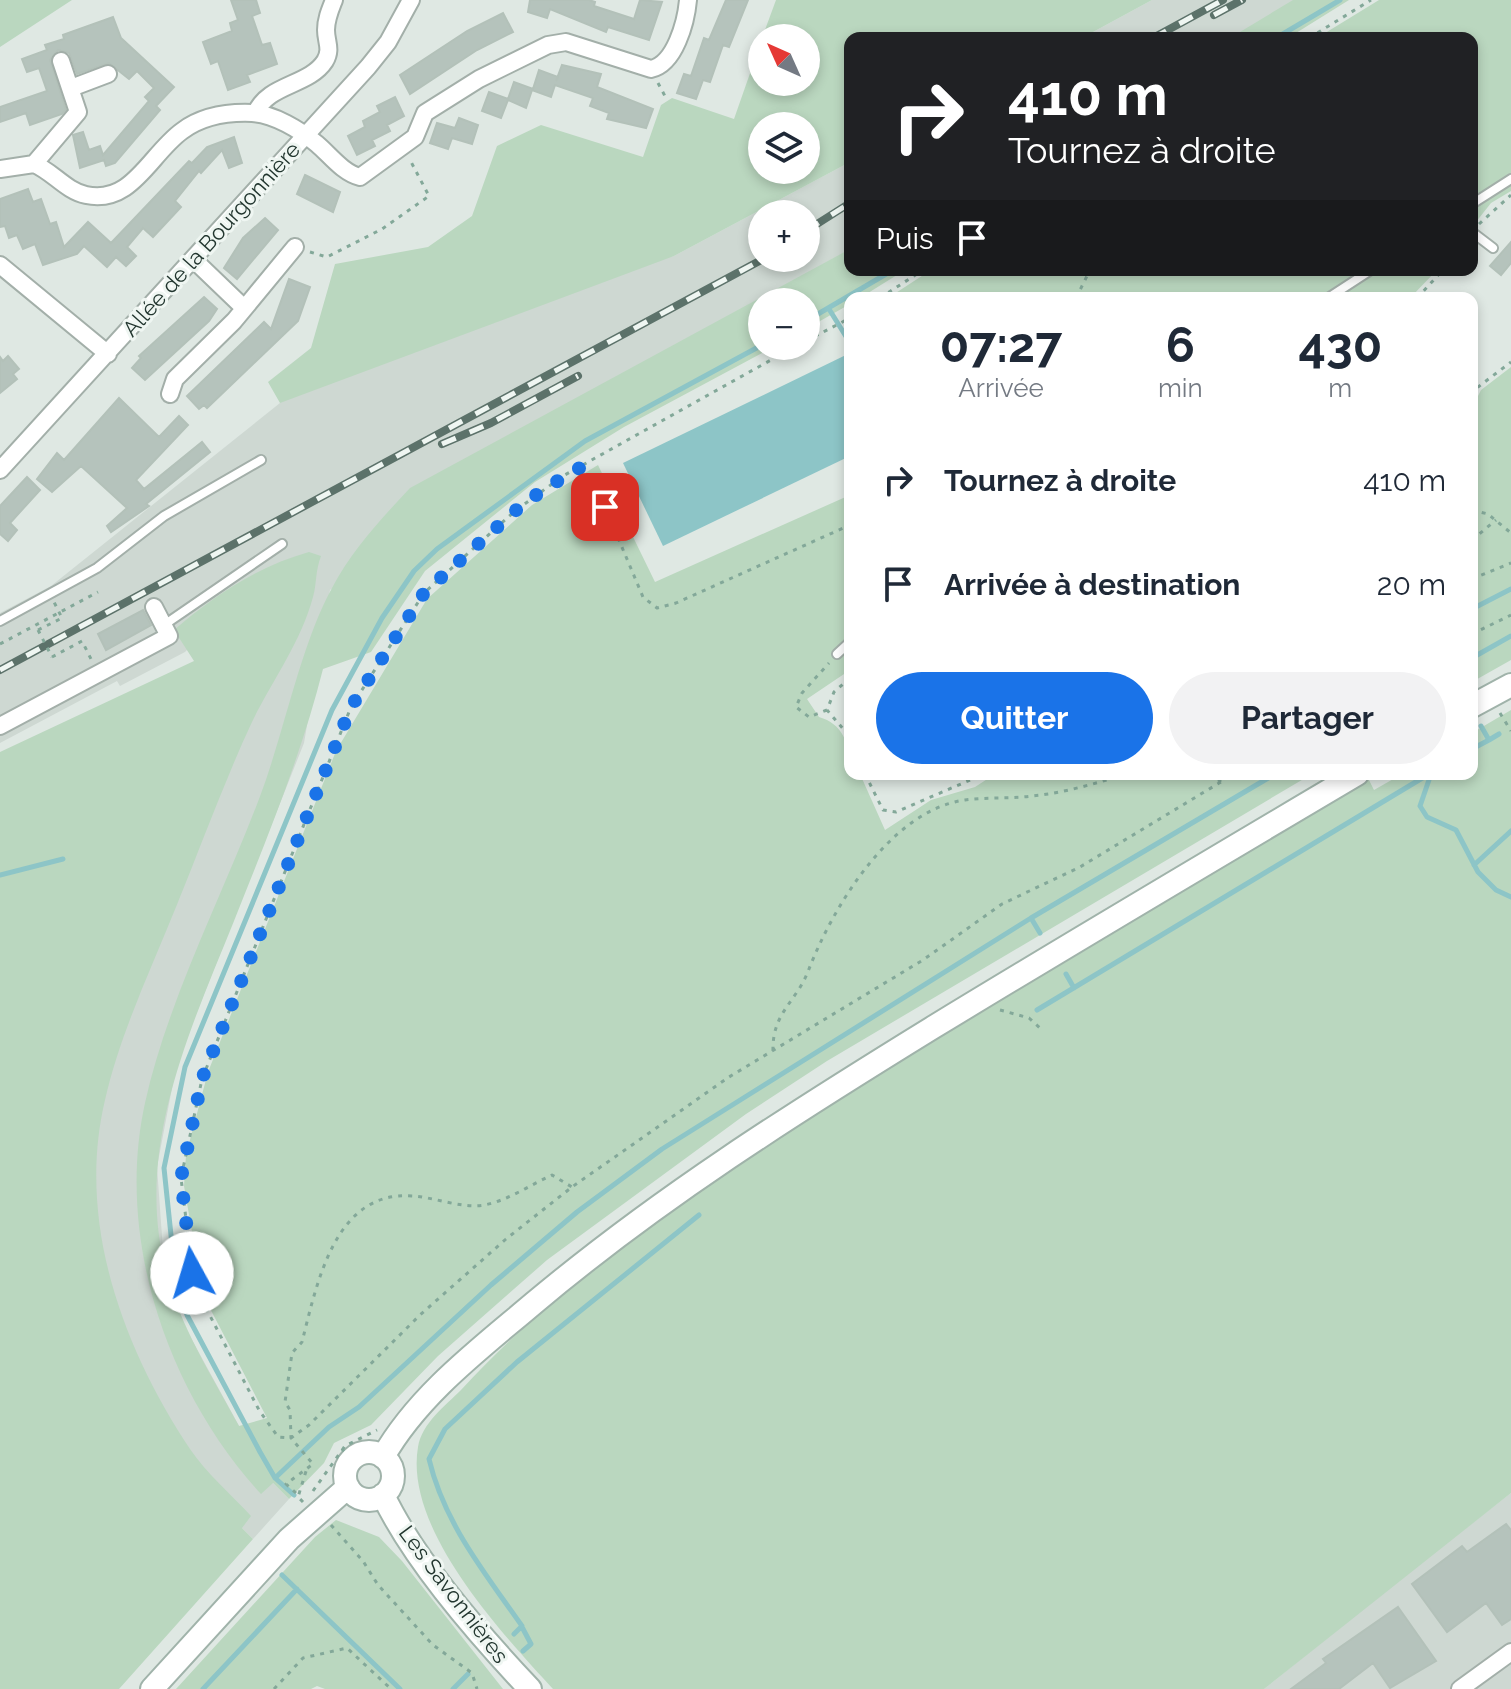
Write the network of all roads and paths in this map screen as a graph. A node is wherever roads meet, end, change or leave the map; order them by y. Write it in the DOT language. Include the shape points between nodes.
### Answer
graph roads {
  1 [pos="334,0"];
  2 [pos="411,0"];
  3 [pos="688,0"];
  4 [pos="1371,0"];
  5 [pos="1319,32"];
  6 [pos="61,61"];
  7 [pos="108,74"];
  8 [pos="71,88"];
  9 [pos="256,113"];
  10 [pos="304,136"];
  11 [pos="402,147"];
  12 [pos="34,164"];
  13 [pos="0,169"];
  14 [pos="1511,179"];
  15 [pos="1511,195"];
  16 [pos="1478,200"];
  17 [pos="1478,225"];
  18 [pos="1478,237"];
  19 [pos="295,247"];
  20 [pos="1493,248"];
  21 [pos="193,259"];
  22 [pos="0,265"];
  23 [pos="914,276"];
  24 [pos="1362,276"];
  25 [pos="1437,276"];
  26 [pos="889,292"];
  27 [pos="1337,292"];
  28 [pos="1423,292"];
  29 [pos="243,307"];
  30 [pos="844,321"];
  31 [pos="820,334"];
  32 [pos="108,354"];
  33 [pos="771,360"];
  34 [pos="1511,362"];
  35 [pos="1478,387"];
  36 [pos="170,394"];
  37 [pos="261,460"];
  38 [pos="583,466"];
  39 [pos="0,470"];
  40 [pos="1478,512"];
  41 [pos="1496,520"];
  42 [pos="844,528"];
  43 [pos="1511,533"];
  44 [pos="1478,535"];
  45 [pos="282,544"];
  46 [pos="1511,563"];
  47 [pos="1478,577"];
  48 [pos="98,592"];
  49 [pos="51,595"];
  50 [pos="154,607"];
  51 [pos="59,613"];
  52 [pos="1511,615"];
  53 [pos="0,621"];
  54 [pos="164,625"];
  55 [pos="1478,631"];
  56 [pos="0,644"];
  57 [pos="844,648"];
  58 [pos="837,654"];
  59 [pos="98,673"];
  60 [pos="844,683"];
  61 [pos="1511,685"];
  62 [pos="1478,703"];
  63 [pos="827,710"];
  64 [pos="0,726"];
  65 [pos="844,730"];
  66 [pos="868,780"];
  67 [pos="970,780"];
  68 [pos="1102,780"];
  69 [pos="1218,780"];
  70 [pos="1224,780"];
  71 [pos="1347,780"];
  72 [pos="1221,782"];
  73 [pos="975,1002"];
  74 [pos="1042,1030"];
  75 [pos="773,1051"];
  76 [pos="572,1187"];
  77 [pos="291,1438"];
  78 [pos="383,1457"];
  79 [pos="307,1468"];
  80 [pos="348,1487"];
  81 [pos="296,1493"];
  82 [pos="383,1495"];
  83 [pos="303,1502"];
  84 [pos="331,1525"];
  85 [pos="1511,1652"];
  86 [pos="479,1688"];
  87 [pos="152,1689"];
  88 [pos="274,1689"];
  89 [pos="391,1689"];
  90 [pos="530,1689"];
  91 [pos="1460,1689"];
  1 -- 9 [label="street" via="327,19 330,48 325,62 265,99"];
  2 -- 10 [label="street, Allée de la Bourgonnière" via="388,42"];
  3 -- 11 [label="street" via="672,52 659,67 556,42 425,113 415,137"];
  4 -- 5 [label="path"];
  6 -- 8 [label="street"];
  7 -- 8 [label="street"];
  8 -- 12 [label="street" via="78,112"];
  9 -- 10 [label="street"];
  9 -- 12 [label="street" via="219,115 191,125 133,183 107,195 73,190"];
  10 -- 11 [label="street" via="360,177"];
  10 -- 21 [label="street, Allée de la Bourgonnière"];
  11 -- 19 [label="path" via="429,196 382,229 327,257"];
  12 -- 13 [label="street"];
  14 -- 16 [label="lane"];
  15 -- 17 [label="path"];
  18 -- 20 [label="lane"];
  19 -- 29 [label="street"];
  21 -- 29 [label="street"];
  21 -- 32 [label="street, Allée de la Bourgonnière"];
  22 -- 32 [label="street"];
  23 -- 26 [label="path"];
  24 -- 27 [label="lane"];
  25 -- 28 [label="path"];
  29 -- 36 [label="street" via="175,379"];
  30 -- 31 [label="path"];
  32 -- 39 [label="street, Allée de la Bourgonnière"];
  33 -- 38 [label="path"];
  34 -- 35 [label="path"];
  37 -- 49 [label="lane" via="164,516 107,561"];
  38 -- 42 [label="path" via="643,597 657,608"];
  38 -- 77 [label="path" via="544,489 435,582 351,707 202,1079 181,1178 194,1285 272,1432"];
  40 -- 41 [label="path"];
  41 -- 43 [label="path"];
  41 -- 44 [label="path"];
  45 -- 54 [label="lane"];
  46 -- 47 [label="path"];
  48 -- 51 [label="path"];
  49 -- 51 [label="path"];
  49 -- 53 [label="lane"];
  50 -- 54 [label="street"];
  51 -- 56 [label="path"];
  51 -- 59 [label="path, bridge" via="62,618 38,630 52,657 82,641"];
  52 -- 55 [label="path"];
  54 -- 59 [label="street" via="169,636"];
  57 -- 58 [label="lane"];
  58 -- 63 [label="path" via="796,707 809,717"];
  59 -- 64 [label="street"];
  60 -- 63 [label="path"];
  61 -- 62 [label="main road"];
  63 -- 65 [label="path"];
  66 -- 67 [label="path" via="883,810 896,812"];
  68 -- 75 [label="path" via="1035,796 963,800 912,823 891,840 837,912 803,982 772,1029"];
  69 -- 72 [label="path"];
  70 -- 72 [label="path"];
  71 -- 73 [label="main road"];
  72 -- 75 [label="path" via="1080,867 1002,904 923,960"];
  73 -- 74 [label="path" via="1029,1018"];
  73 -- 78 [label="main road" via="772,1125 669,1196 459,1368 411,1417"];
  75 -- 76 [label="path"];
  76 -- 77 [label="path" via="463,1277"];
  76 -- 77 [label="path" via="552,1175 483,1206 410,1196 363,1205 330,1253 302,1342 292,1353 285,1402"];
  77 -- 79 [label="path" via="313,1464"];
  78 -- 80 [label="main road" via="347,1454"];
  78 -- 82 [label="main road" via="393,1480"];
  79 -- 81 [label="path" via="286,1484"];
  79 -- 83 [label="path" via="298,1497"];
  80 -- 82 [label="main road" via="366,1500"];
  80 -- 87 [label="main road" via="289,1539"];
  82 -- 90 [label="main road, Les Savonnières" via="456,1603"];
  84 -- 86 [label="path" via="404,1615 433,1645 472,1673"];
  85 -- 91 [label="street"];
  88 -- 89 [label="path" via="303,1658 347,1648"];
}
